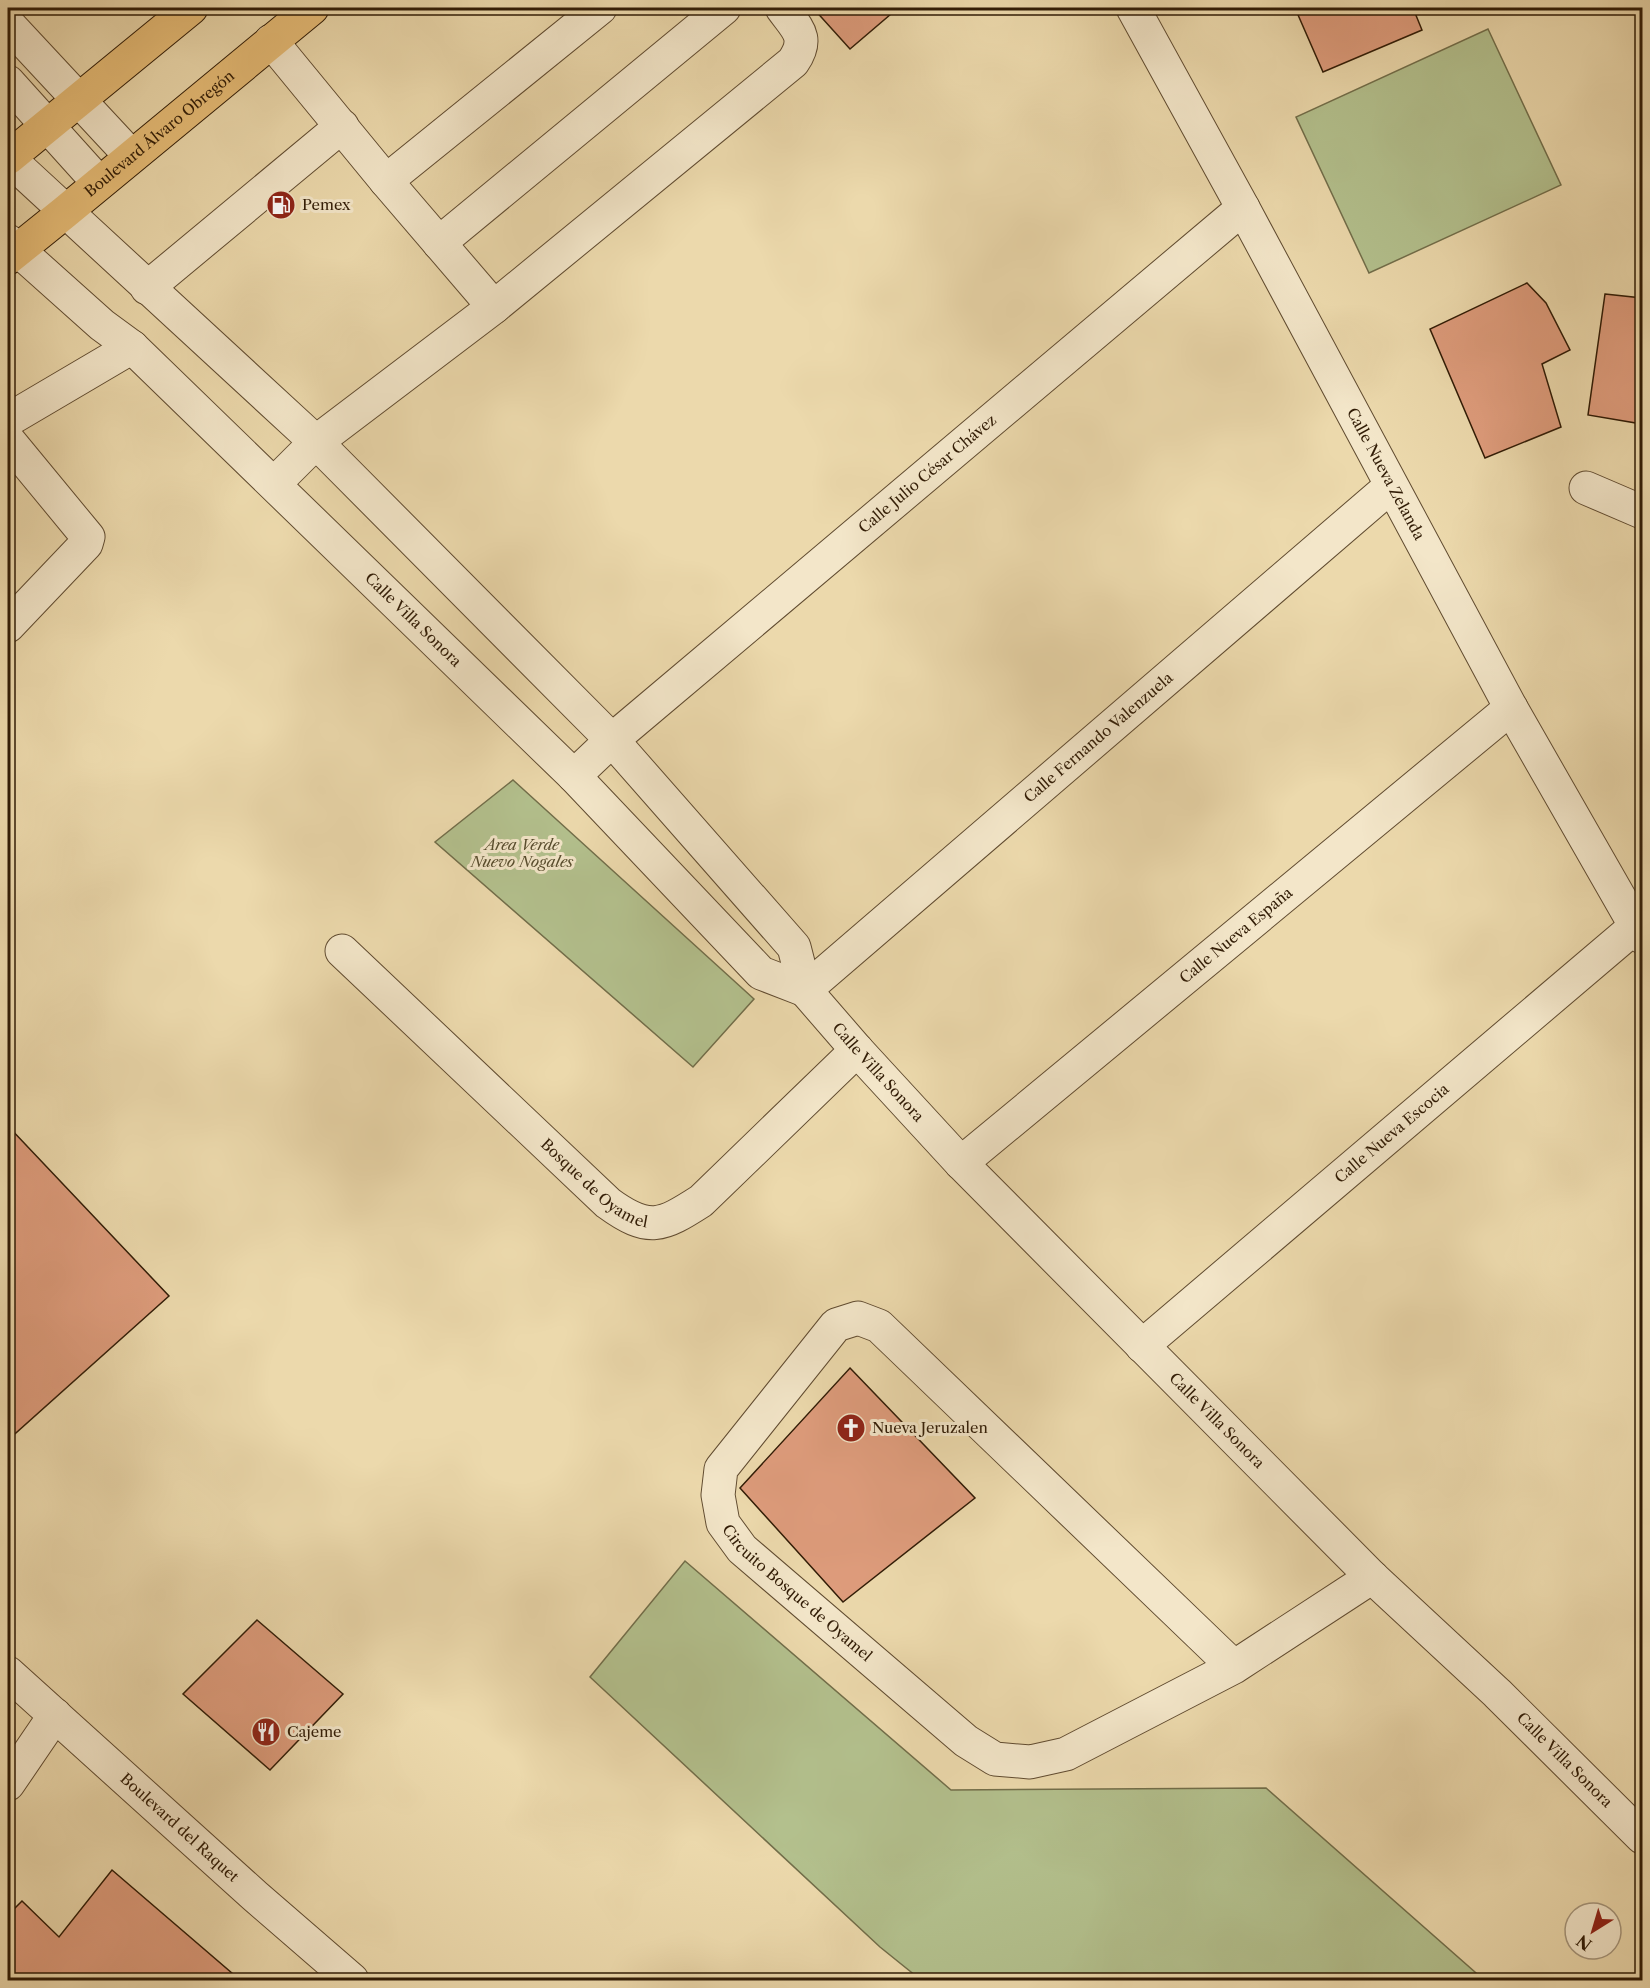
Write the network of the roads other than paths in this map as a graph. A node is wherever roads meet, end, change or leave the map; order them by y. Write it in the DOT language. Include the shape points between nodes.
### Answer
graph roads {
  1 [pos="191,8"];
  2 [pos="312,8"];
  3 [pos="600,8"];
  4 [pos="724,8"];
  5 [pos="782,8"];
  6 [pos="1133,8"];
  7 [pos="8,24"];
  8 [pos="271,41"];
  9 [pos="8,82"];
  10 [pos="79,100"];
  11 [pos="47,126"];
  12 [pos="342,126"];
  13 [pos="131,156"];
  14 [pos="8,158"];
  15 [pos="386,181"];
  16 [pos="99,183"];
  17 [pos="1243,208"];
  18 [pos="65,212"];
  19 [pos="439,243"];
  20 [pos="10,250"];
  21 [pos="147,288"];
  22 [pos="494,307"];
  23 [pos="132,347"];
  24 [pos="8,420"];
  25 [pos="8,440"];
  26 [pos="316,442"];
  27 [pos="274,484"];
  28 [pos="1391,486"];
  29 [pos="1586,488"];
  30 [pos="1642,512"];
  31 [pos="8,626"];
  32 [pos="1511,708"];
  33 [pos="612,740"];
  34 [pos="574,776"];
  35 [pos="1640,928"];
  36 [pos="342,951"];
  37 [pos="805,990"];
  38 [pos="857,1050"];
  39 [pos="961,1163"];
  40 [pos="1143,1346"];
  41 [pos="1372,1576"];
  42 [pos="1234,1667"];
  43 [pos="8,1673"];
  44 [pos="55,1715"];
  45 [pos="8,1784"];
  46 [pos="1642,1837"];
  47 [pos="352,1980"];
  1 -- 10 [label="highway"];
  2 -- 8 [label="highway, Boulevard Álvaro Obregón"];
  3 -- 15 [label="street"];
  4 -- 19 [label="street"];
  5 -- 22 [label="street" via="801,36 801,47 793,62"];
  6 -- 17 [label="street, Calle Nueva Zelanda"];
  7 -- 10 [label="street"];
  8 -- 12 [label="street"];
  8 -- 13 [label="highway, Boulevard Álvaro Obregón"];
  9 -- 11 [label="street"];
  10 -- 11 [label="highway"];
  10 -- 13 [label="street"];
  11 -- 14 [label="highway"];
  11 -- 16 [label="street"];
  12 -- 15 [label="street"];
  12 -- 21 [label="street"];
  13 -- 16 [label="highway, Boulevard Álvaro Obregón"];
  14 -- 18 [label="street, Calle Villa Sonora"];
  15 -- 19 [label="street"];
  16 -- 18 [label="highway, Boulevard Álvaro Obregón"];
  17 -- 28 [label="street, Calle Nueva Zelanda"];
  17 -- 33 [label="street, Calle Julio César Chávez"];
  18 -- 20 [label="highway, Boulevard Álvaro Obregón"];
  18 -- 21 [label="street, Calle Villa Sonora"];
  19 -- 22 [label="street"];
  20 -- 23 [label="street, Calle Villa Sonora"];
  21 -- 26 [label="street, Calle Villa Sonora"];
  22 -- 26 [label="street"];
  23 -- 24 [label="street"];
  23 -- 27 [label="street, Calle Villa Sonora"];
  25 -- 31 [label="street" via="88,537 86,544"];
  26 -- 27 [label="street"];
  26 -- 33 [label="street, Calle Villa Sonora"];
  27 -- 34 [label="street, Calle Villa Sonora"];
  28 -- 32 [label="street, Calle Nueva Zelanda"];
  28 -- 37 [label="street, Calle Fernando Valenzuela"];
  29 -- 30 [label="street"];
  32 -- 35 [label="street, Calle Nueva Zelanda"];
  32 -- 39 [label="street, Calle Nueva España"];
  33 -- 34 [label="street, Calle Julio César Chávez"];
  33 -- 37 [label="street, Calle Villa Sonora" via="794,947"];
  34 -- 37 [label="street, Calle Villa Sonora" via="761,973"];
  35 -- 40 [label="street, Calle Nueva Escocia"];
  36 -- 38 [label="street, Bosque de Oyamel" via="608,1203 625,1215 657,1224 701,1201"];
  37 -- 38 [label="street, Calle Villa Sonora"];
  38 -- 39 [label="street, Calle Villa Sonora"];
  39 -- 40 [label="street, Calle Villa Sonora"];
  40 -- 41 [label="street, Calle Villa Sonora"];
  41 -- 42 [label="street, Circuito Bosque de Oyamel"];
  41 -- 46 [label="street, Calle Villa Sonora"];
  42 -- 42 [label="street, Circuito Bosque de Oyamel" via="1066,1754 1030,1762 995,1759 966,1741 742,1549 723,1523 718,1495 721,1469 836,1325 858,1318 879,1326"];
  43 -- 44 [label="street, Boulevard del Raquet"];
  44 -- 45 [label="street"];
  44 -- 47 [label="street, Boulevard del Raquet"];
}
